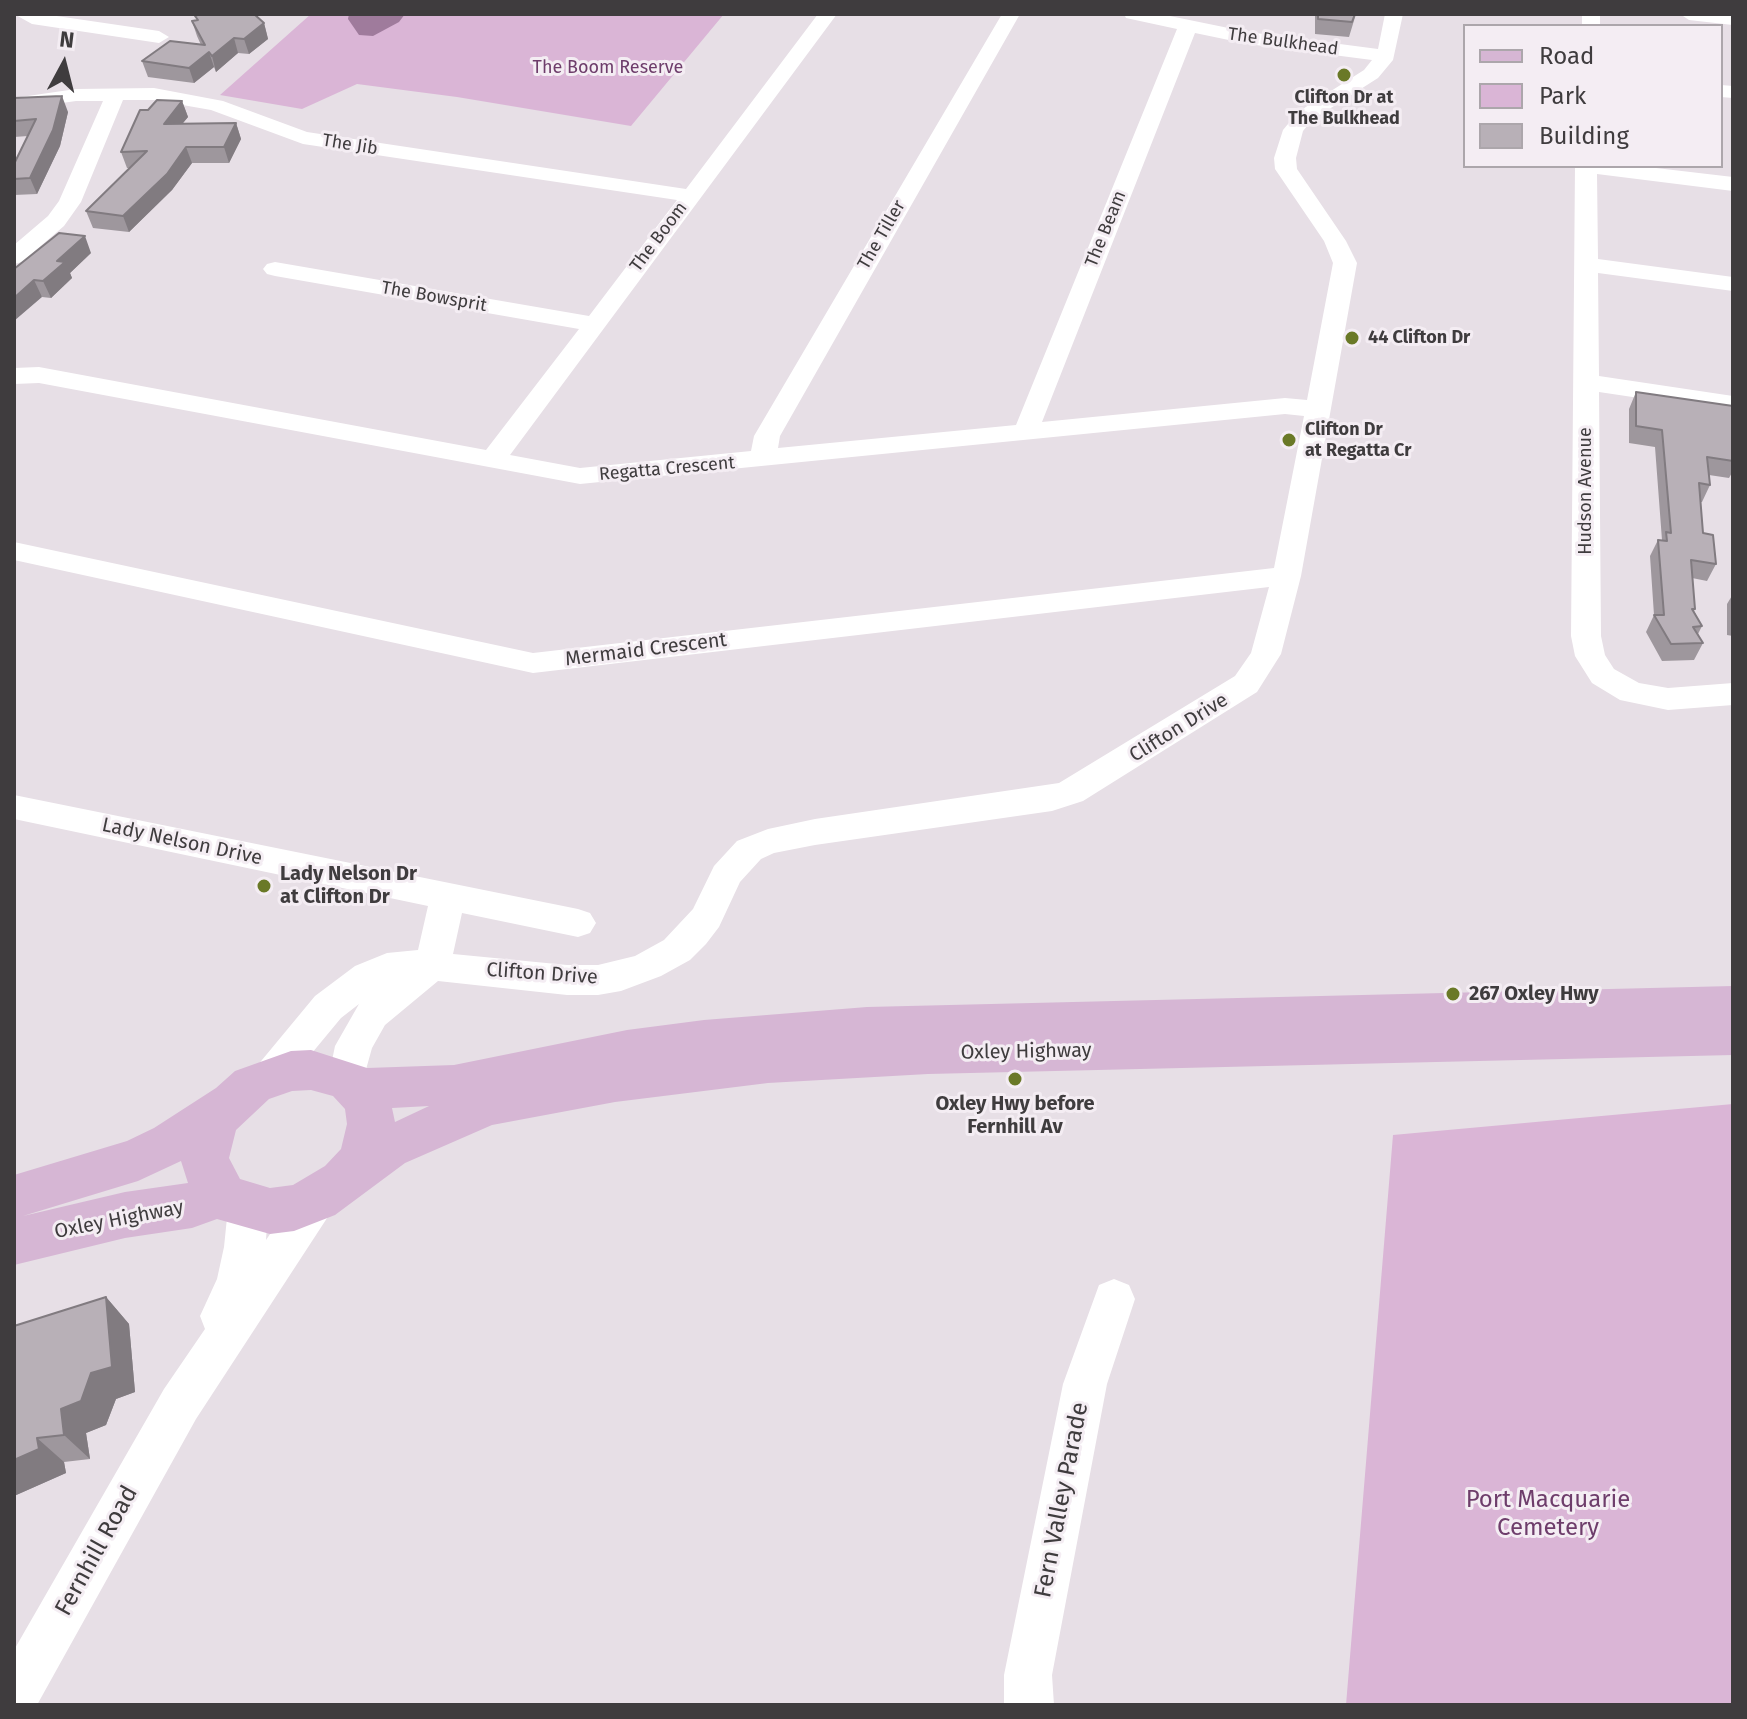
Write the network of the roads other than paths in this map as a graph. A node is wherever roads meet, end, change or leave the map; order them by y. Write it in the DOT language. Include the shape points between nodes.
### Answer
graph roads {
  1 [pos="23,14"];
  2 [pos="828,14"];
  3 [pos="1011,14"];
  4 [pos="1133,14"];
  5 [pos="1394,14"];
  6 [pos="1689,14"];
  7 [pos="1733,19"];
  8 [pos="1188,26"];
  9 [pos="159,37"];
  10 [pos="1386,56"];
  11 [pos="116,94"];
  12 [pos="14,104"];
  13 [pos="1586,168"];
  14 [pos="1602,168"];
  15 [pos="1733,184"];
  16 [pos="691,196"];
  17 [pos="14,257"];
  18 [pos="1586,264"];
  19 [pos="275,269"];
  20 [pos="1733,284"];
  21 [pos="593,324"];
  22 [pos="18,375"];
  23 [pos="1586,382"];
  24 [pos="1733,404"];
  25 [pos="1317,409"];
  26 [pos="1028,432"];
  27 [pos="763,460"];
  28 [pos="492,461"];
  29 [pos="14,551"];
  30 [pos="1287,576"];
  31 [pos="1733,694"];
  32 [pos="14,807"];
  33 [pos="445,896"];
  34 [pos="578,923"];
  35 [pos="432,966"];
  36 [pos="1733,1005"];
  37 [pos="1733,1036"];
  38 [pos="352,1085"];
  39 [pos="253,1087"];
  40 [pos="330,1191"];
  41 [pos="14,1197"];
  42 [pos="235,1202"];
  43 [pos="14,1242"];
  44 [pos="1114,1299"];
  45 [pos="180,1404"];
  46 [pos="14,1698"];
  47 [pos="1029,1705"];
  1 -- 9 [label="street"];
  2 -- 16 [label="street, The Boom"];
  3 -- 27 [label="street, The Tiller" via="767,436"];
  4 -- 8 [label="street, The Bulkhead"];
  5 -- 10 [label="street"];
  6 -- 7 [label="street"];
  8 -- 10 [label="street, The Bulkhead"];
  8 -- 26 [label="street, The Beam" via="1030,416"];
  10 -- 25 [label="street, Clifton Drive" via="1371,74 1305,116 1293,130 1285,158 1286,169 1345,263"];
  11 -- 12 [label="street, The Jib"];
  11 -- 16 [label="street, The Jib" via="154,94 216,105 303,138"];
  11 -- 17 [label="street" via="70,202"];
  13 -- 18 [label="street, Hudson Avenue"];
  14 -- 15 [label="street"];
  16 -- 21 [label="street, The Boom"];
  18 -- 20 [label="street"];
  18 -- 23 [label="street, Hudson Avenue"];
  19 -- 21 [label="street, The Bowsprit"];
  21 -- 28 [label="street, The Boom"];
  22 -- 28 [label="street, Regatta Crescent"];
  23 -- 24 [label="street"];
  23 -- 31 [label="street, Hudson Avenue" via="1590,656 1603,676 1631,692 1668,699"];
  25 -- 26 [label="street, Regatta Crescent" via="1285,406"];
  25 -- 30 [label="street, Clifton Drive"];
  26 -- 27 [label="street, Regatta Crescent"];
  27 -- 28 [label="street, Regatta Crescent" via="592,476"];
  29 -- 30 [label="street, Mermaid Crescent" via="533,663"];
  30 -- 35 [label="street, Clifton Drive" via="1266,654 1246,684 1071,792 1010,807 768,842 739,859 707,917 677,950 621,976 567,980"];
  32 -- 33 [label="street, Lady Nelson Drive"];
  33 -- 34 [label="street, Lady Nelson Drive"];
  33 -- 35 [label="street"];
  35 -- 38 [label="street" via="372,1014 354,1046"];
  35 -- 39 [label="street, Clifton Drive" via="410,964 368,976 328,1007"];
  36 -- 38 [label="main road, Oxley Highway" via="867,1026 643,1047 454,1085"];
  37 -- 40 [label="main road, Oxley Highway" via="928,1054 768,1063 492,1104 388,1148"];
  38 -- 39 [label="main road" via="311,1070"];
  38 -- 40 [label="main road" via="368,1105 368,1144 358,1164"];
  39 -- 41 [label="main road" via="138,1159"];
  39 -- 42 [label="main road" via="219,1116 205,1158 210,1178"];
  40 -- 42 [label="main road" via="294,1208 270,1211"];
  40 -- 45 [label="street, Fernhill Road"];
  42 -- 43 [label="main road, Oxley Highway" via="125,1215"];
  42 -- 45 [label="street, Fernhill Road" via="245,1247 237,1281"];
  44 -- 47 [label="street, Fern Valley Parade" via="1085,1384 1028,1675"];
  45 -- 46 [label="street, Fernhill Road"];
}
